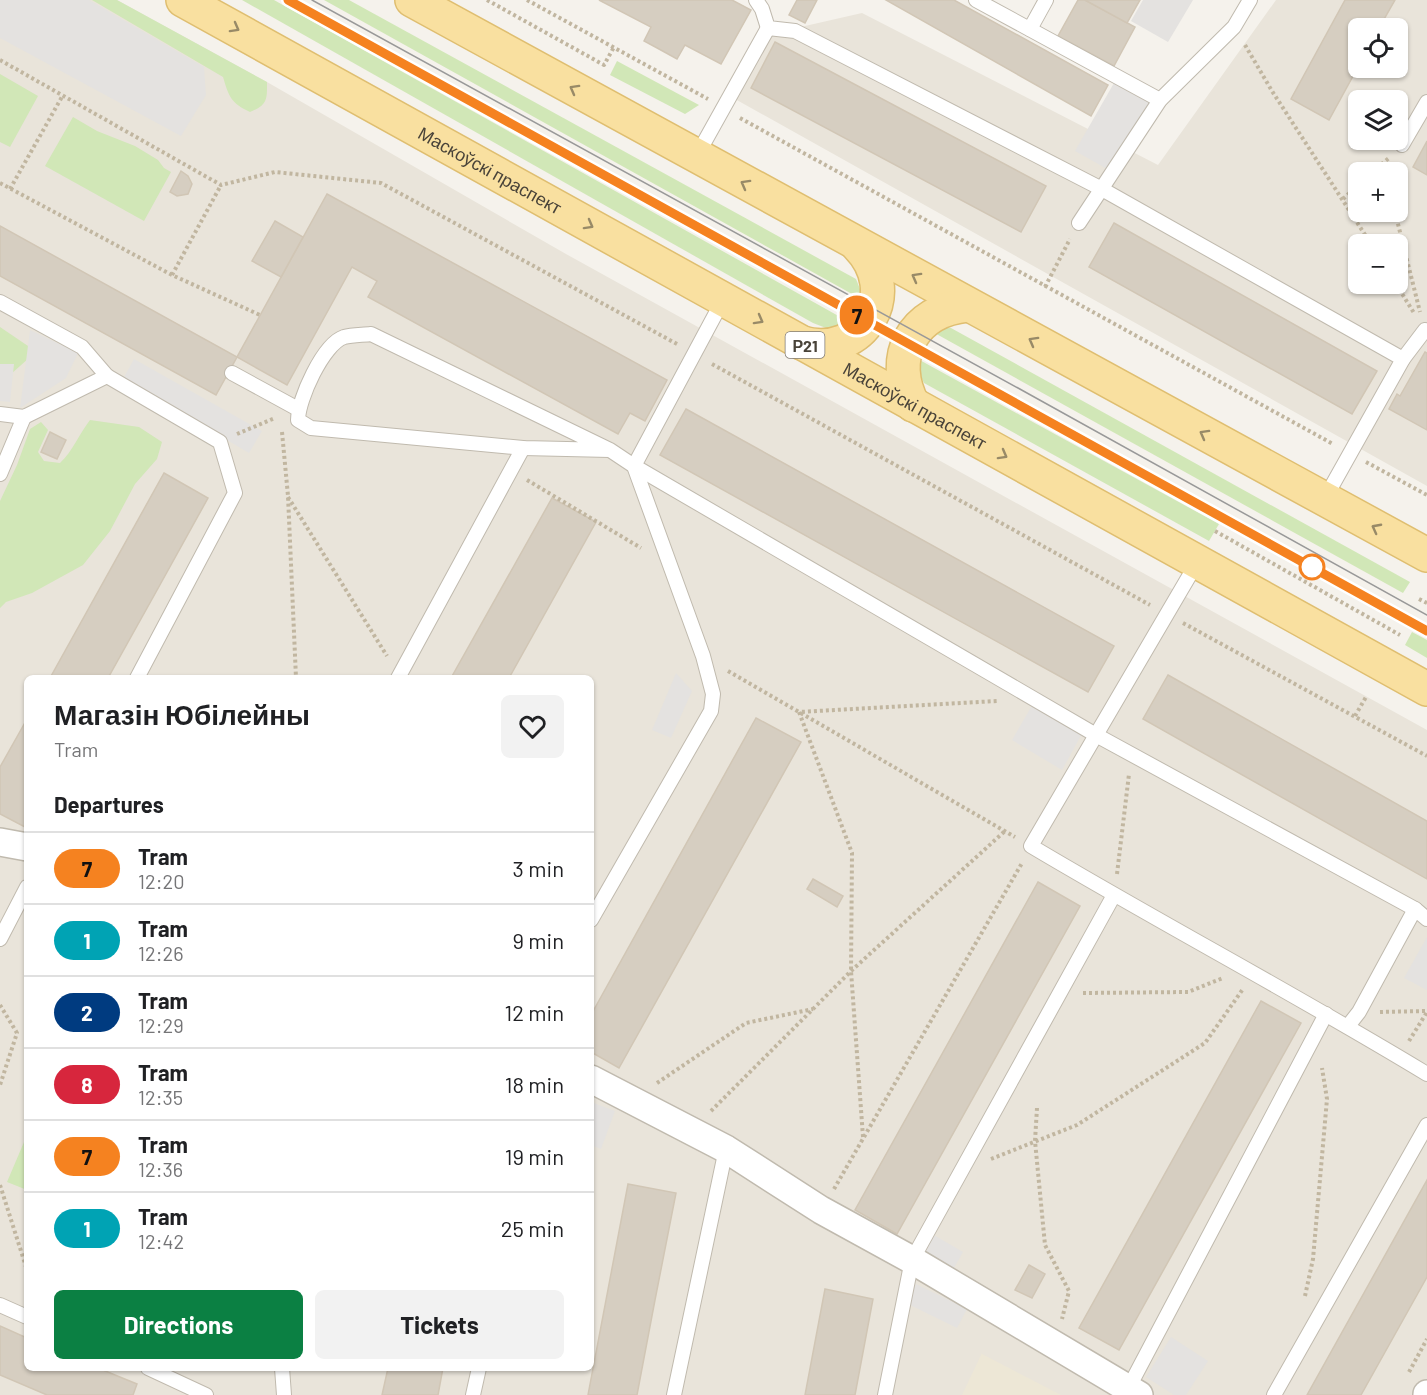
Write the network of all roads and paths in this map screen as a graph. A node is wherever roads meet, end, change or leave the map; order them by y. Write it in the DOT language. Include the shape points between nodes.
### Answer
graph roads {
  1 [pos="183,0"];
  2 [pos="412,0"];
  3 [pos="487,0"];
  4 [pos="527,0"];
  5 [pos="756,0"];
  6 [pos="976,0"];
  7 [pos="1046,0"];
  8 [pos="1251,0"];
  9 [pos="1234,27"];
  10 [pos="768,28"];
  11 [pos="1029,29"];
  12 [pos="614,47"];
  13 [pos="0,60"];
  14 [pos="63,95"];
  15 [pos="1161,100"];
  16 [pos="1427,102"];
  17 [pos="723,108"];
  18 [pos="1408,135"];
  19 [pos="696,157"];
  20 [pos="0,183"];
  21 [pos="221,185"];
  22 [pos="1100,188"];
  23 [pos="10,189"];
  24 [pos="1348,194"];
  25 [pos="1343,199"];
  26 [pos="1398,222"];
  27 [pos="1079,223"];
  28 [pos="1365,234"];
  29 [pos="858,246"];
  30 [pos="172,275"];
  31 [pos="1045,287"];
  32 [pos="1402,294"];
  33 [pos="723,300"];
  34 [pos="0,302"];
  35 [pos="967,305"];
  36 [pos="260,315"];
  37 [pos="1426,331"];
  38 [pos="800,343"];
  39 [pos="693,353"];
  40 [pos="1403,359"];
  41 [pos="232,373"];
  42 [pos="106,376"];
  43 [pos="913,405"];
  44 [pos="298,409"];
  45 [pos="0,414"];
  46 [pos="280,416"];
  47 [pos="24,417"];
  48 [pos="220,442"];
  49 [pos="522,448"];
  50 [pos="610,450"];
  51 [pos="1351,454"];
  52 [pos="634,466"];
  53 [pos="511,470"];
  54 [pos="0,474"];
  55 [pos="1427,495"];
  56 [pos="288,496"];
  57 [pos="1324,500"];
  58 [pos="1215,531"];
  59 [pos="1427,555"];
  60 [pos="1198,561"];
  61 [pos="670,566"];
  62 [pos="1419,599"];
  63 [pos="1427,603"];
  64 [pos="1166,614"];
  65 [pos="1400,635"];
  66 [pos="703,656"];
  67 [pos="139,675"];
  68 [pos="296,675"];
  69 [pos="398,675"];
  70 [pos="400,675"];
  71 [pos="1427,689"];
  72 [pos="1366,697"];
  73 [pos="1034,699"];
  74 [pos="799,712"];
  75 [pos="1355,716"];
  76 [pos="1096,735"];
  77 [pos="1131,755"];
  78 [pos="1427,756"];
  79 [pos="1005,831"];
  80 [pos="0,842"];
  81 [pos="24,846"];
  82 [pos="1031,846"];
  83 [pos="24,893"];
  84 [pos="1114,895"];
  85 [pos="1415,909"];
  86 [pos="594,915"];
  87 [pos="1427,920"];
  88 [pos="0,939"];
  89 [pos="851,971"];
  90 [pos="1249,971"];
  91 [pos="1060,993"];
  92 [pos="0,1005"];
  93 [pos="814,1009"];
  94 [pos="1359,1012"];
  95 [pos="1427,1012"];
  96 [pos="1326,1014"];
  97 [pos="1348,1026"];
  98 [pos="1316,1032"];
  99 [pos="1400,1057"];
  100 [pos="1427,1074"];
  101 [pos="594,1081"];
  102 [pos="0,1085"];
  103 [pos="632,1100"];
  104 [pos="1037,1108"];
  105 [pos="1427,1125"];
  106 [pos="692,1131"];
  107 [pos="863,1138"];
  108 [pos="1035,1141"];
  109 [pos="726,1149"];
  110 [pos="961,1170"];
  111 [pos="0,1185"];
  112 [pos="821,1210"];
  113 [pos="24,1260"];
  114 [pos="912,1260"];
  115 [pos="1303,1304"];
  116 [pos="0,1305"];
  117 [pos="24,1316"];
  118 [pos="1427,1339"];
  119 [pos="1055,1346"];
  120 [pos="164,1371"];
  121 [pos="282,1371"];
  122 [pos="478,1371"];
  123 [pos="1406,1376"];
  124 [pos="1133,1392"];
  125 [pos="206,1395"];
  126 [pos="284,1395"];
  127 [pos="473,1395"];
  128 [pos="674,1395"];
  129 [pos="885,1395"];
  130 [pos="1274,1395"];
  1 -- 33 [label="main road, Маскоўскі праспект / Р21, one-way"];
  19 -- 2 [label="main road, one-way"];
  3 -- 12 [label="path" via="604,64"];
  4 -- 12 [label="path"];
  5 -- 10 [label="lane"];
  6 -- 11 [label="lane"];
  7 -- 11 [label="lane"];
  8 -- 9 [label="lane"];
  9 -- 15 [label="lane"];
  9 -- 25 [label="path"];
  10 -- 17 [label="lane"];
  10 -- 22 [label="lane" via="795,31"];
  11 -- 15 [label="lane"];
  12 -- 17 [label="path"];
  13 -- 14 [label="path"];
  14 -- 21 [label="path"];
  14 -- 23 [label="path"];
  15 -- 22 [label="lane"];
  16 -- 18 [label="lane"];
  17 -- 19 [label="lane"];
  17 -- 31 [label="path"];
  29 -- 19 [label="main road, one-way"];
  20 -- 23 [label="path"];
  21 -- 30 [label="path"];
  21 -- 39 [label="path" via="275,172 381,183"];
  22 -- 27 [label="lane"];
  22 -- 40 [label="lane"];
  23 -- 30 [label="path"];
  24 -- 25 [label="path"];
  25 -- 28 [label="path"];
  26 -- 37 [label="path"];
  27 -- 31 [label="path"];
  35 -- 29 [label="main road, one-way"];
  29 -- 38 [label="main road" via="867,255 877,278 879,291 872,316 854,337 842,343"];
  30 -- 36 [label="path"];
  31 -- 51 [label="path"];
  32 -- 37 [label="path"];
  33 -- 38 [label="main road, Маскоўскі праспект / Р21, one-way"];
  33 -- 39 [label="lane"];
  34 -- 42 [label="lane" via="82,346"];
  35 -- 43 [label="main road" via="935,314 911,337 902,364 906,393"];
  57 -- 35 [label="main road, one-way"];
  37 -- 40 [label="lane"];
  38 -- 43 [label="main road, Маскоўскі праспект / Р21"];
  39 -- 52 [label="lane"];
  39 -- 64 [label="path"];
  40 -- 51 [label="lane"];
  41 -- 44 [label="lane"];
  42 -- 47 [label="lane"];
  42 -- 48 [label="lane"];
  43 -- 60 [label="main road, Маскоўскі праспект / Р21, one-way"];
  44 -- 46 [label="path"];
  44 -- 49 [label="lane" via="298,420 311,428"];
  44 -- 50 [label="lane" via="323,354 342,338 372,334"];
  45 -- 47 [label="lane"];
  46 -- 48 [label="path"];
  46 -- 56 [label="path"];
  47 -- 54 [label="lane"];
  48 -- 67 [label="lane" via="235,493"];
  49 -- 50 [label="lane"];
  49 -- 53 [label="lane"];
  50 -- 52 [label="lane"];
  51 -- 55 [label="path"];
  51 -- 57 [label="lane"];
  52 -- 61 [label="lane"];
  52 -- 73 [label="lane"];
  53 -- 61 [label="path"];
  53 -- 70 [label="lane"];
  56 -- 68 [label="path"];
  56 -- 69 [label="path"];
  59 -- 57 [label="main road, one-way"];
  58 -- 65 [label="path"];
  60 -- 64 [label="lane"];
  60 -- 71 [label="main road, Маскоўскі праспект / Р21"];
  61 -- 66 [label="lane"];
  62 -- 63 [label="path"];
  64 -- 75 [label="path"];
  64 -- 76 [label="lane"];
  66 -- 74 [label="path"];
  66 -- 86 [label="lane" via="713,694 711,711"];
  72 -- 75 [label="path"];
  73 -- 74 [label="path"];
  73 -- 76 [label="lane"];
  74 -- 79 [label="path"];
  74 -- 89 [label="path" via="852,853"];
  75 -- 78 [label="path"];
  76 -- 77 [label="lane"];
  76 -- 82 [label="lane"];
  77 -- 84 [label="path"];
  77 -- 85 [label="lane"];
  79 -- 82 [label="path"];
  79 -- 89 [label="path"];
  80 -- 81 [label="street"];
  82 -- 84 [label="lane"];
  82 -- 107 [label="path"];
  83 -- 88 [label="lane"];
  84 -- 90 [label="lane"];
  84 -- 91 [label="lane"];
  85 -- 87 [label="lane"];
  85 -- 94 [label="lane"];
  89 -- 93 [label="path"];
  89 -- 107 [label="path"];
  90 -- 91 [label="path" via="1188,992"];
  90 -- 96 [label="lane"];
  90 -- 108 [label="path" via="1205,1043 1077,1125"];
  91 -- 110 [label="lane"];
  92 -- 102 [label="path" via="17,1033"];
  93 -- 103 [label="path" via="746,1023"];
  93 -- 106 [label="path"];
  94 -- 95 [label="path"];
  94 -- 97 [label="lane"];
  95 -- 99 [label="path"];
  96 -- 97 [label="lane"];
  96 -- 98 [label="lane"];
  97 -- 99 [label="lane"];
  98 -- 115 [label="path" via="1327,1099 1313,1259"];
  98 -- 124 [label="lane"];
  99 -- 100 [label="lane"];
  101 -- 103 [label="street"];
  103 -- 106 [label="street"];
  104 -- 108 [label="path"];
  105 -- 130 [label="lane"];
  106 -- 109 [label="street"];
  107 -- 112 [label="path"];
  108 -- 110 [label="path"];
  108 -- 119 [label="path" via="1045,1245 1069,1291"];
  109 -- 112 [label="street"];
  109 -- 128 [label="lane"];
  110 -- 114 [label="lane"];
  111 -- 113 [label="path"];
  112 -- 114 [label="street"];
  114 -- 119 [label="street"];
  114 -- 129 [label="lane"];
  116 -- 117 [label="lane"];
  118 -- 123 [label="path"];
  119 -- 124 [label="street"];
  120 -- 125 [label="lane"];
  121 -- 126 [label="lane"];
  122 -- 127 [label="lane"];
}
